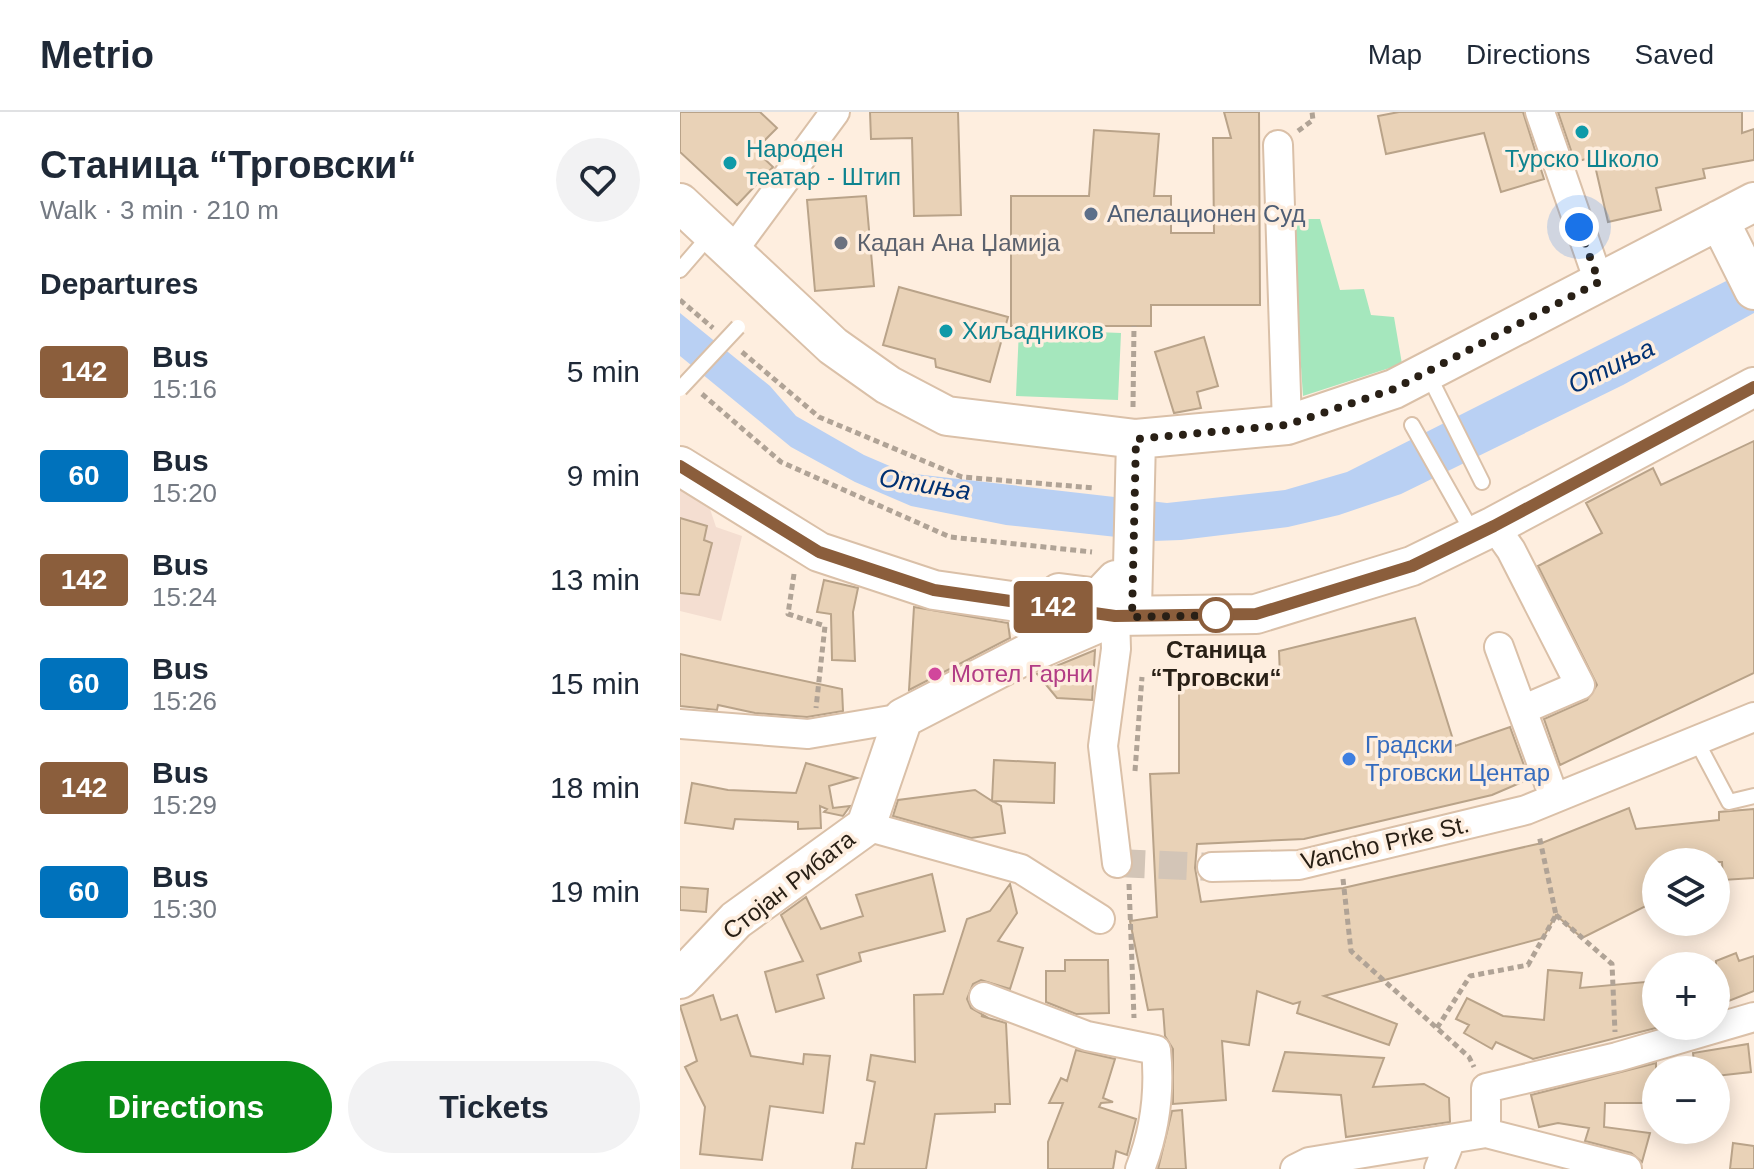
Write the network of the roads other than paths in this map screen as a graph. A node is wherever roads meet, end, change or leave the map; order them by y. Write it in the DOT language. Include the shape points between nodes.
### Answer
graph roads {
  1 [pos="835,112"];
  2 [pos="1540,112"];
  3 [pos="1278,145"];
  4 [pos="680,203"];
  5 [pos="1741,220"];
  6 [pos="702,255"];
  7 [pos="1599,282"];
  8 [pos="1754,290"];
  9 [pos="738,327"];
  10 [pos="1432,382"];
  11 [pos="1753,388"];
  12 [pos="680,389"];
  13 [pos="1287,425"];
  14 [pos="1412,425"];
  15 [pos="680,451"];
  16 [pos="1123,453"];
  17 [pos="680,466"];
  18 [pos="1482,482"];
  19 [pos="1476,524"];
  20 [pos="1117,584"];
  21 [pos="1022,603"];
  22 [pos="1065,624"];
  23 [pos="1499,647"];
  24 [pos="1027,654"];
  25 [pos="1522,710"];
  26 [pos="1754,717"];
  27 [pos="903,718"];
  28 [pos="680,724"];
  29 [pos="1696,740"];
  30 [pos="1754,796"];
  31 [pos="1554,797"];
  32 [pos="866,826"];
  33 [pos="1117,863"];
  34 [pos="1212,867"];
  35 [pos="1100,919"];
  36 [pos="680,979"];
  37 [pos="984,997"];
  38 [pos="1754,1017"];
  39 [pos="1486,1133"];
  40 [pos="1451,1139"];
  41 [pos="1140,1169"];
  42 [pos="1295,1169"];
  43 [pos="1439,1169"];
  44 [pos="1627,1169"];
  1 -- 6 [label="street"];
  2 -- 7 [label="street"];
  3 -- 13 [label="street"];
  4 -- 6 [label="street"];
  5 -- 7 [label="street"];
  5 -- 8 [label="street"];
  6 -- 16 [label="street" via="888,385 947,416"];
  7 -- 10 [label="street"];
  9 -- 12 [label="lane, bridge"];
  10 -- 13 [label="street" via="1394,389"];
  10 -- 18 [label="lane"];
  11 -- 19 [label="street"];
  13 -- 16 [label="street"];
  14 -- 19 [label="lane"];
  15 -- 20 [label="street" via="823,539 938,577 1099,598"];
  16 -- 20 [label="street"];
  17 -- 21 [label="street" via="819,552 934,590"];
  19 -- 20 [label="street" via="1412,566 1256,614"];
  19 -- 25 [label="street" via="1511,550 1580,685"];
  20 -- 22 [label="street"];
  20 -- 33 [label="street" via="1116,649 1103,746"];
  21 -- 22 [label="street"];
  21 -- 24 [label="street"];
  22 -- 24 [label="street"];
  23 -- 25 [label="street"];
  24 -- 27 [label="street"];
  25 -- 31 [label="street"];
  26 -- 29 [label="street, Vancho Prke St."];
  27 -- 28 [label="street" via="808,734"];
  27 -- 32 [label="street"];
  29 -- 30 [label="lane" via="1729,802"];
  29 -- 31 [label="street, Vancho Prke St."];
  31 -- 34 [label="street, Vancho Prke St." via="1526,810 1299,865"];
  32 -- 35 [label="street" via="1021,869"];
  32 -- 36 [label="street, Стојан Рибата" via="736,920"];
  37 -- 41 [label="street" via="1087,1036 1156,1050 1159,1076 1150,1143"];
  38 -- 39 [label="street" via="1486,1088"];
  39 -- 40 [label="street"];
  39 -- 44 [label="street"];
  40 -- 42 [label="street" via="1309,1162"];
  40 -- 43 [label="street"];
}
